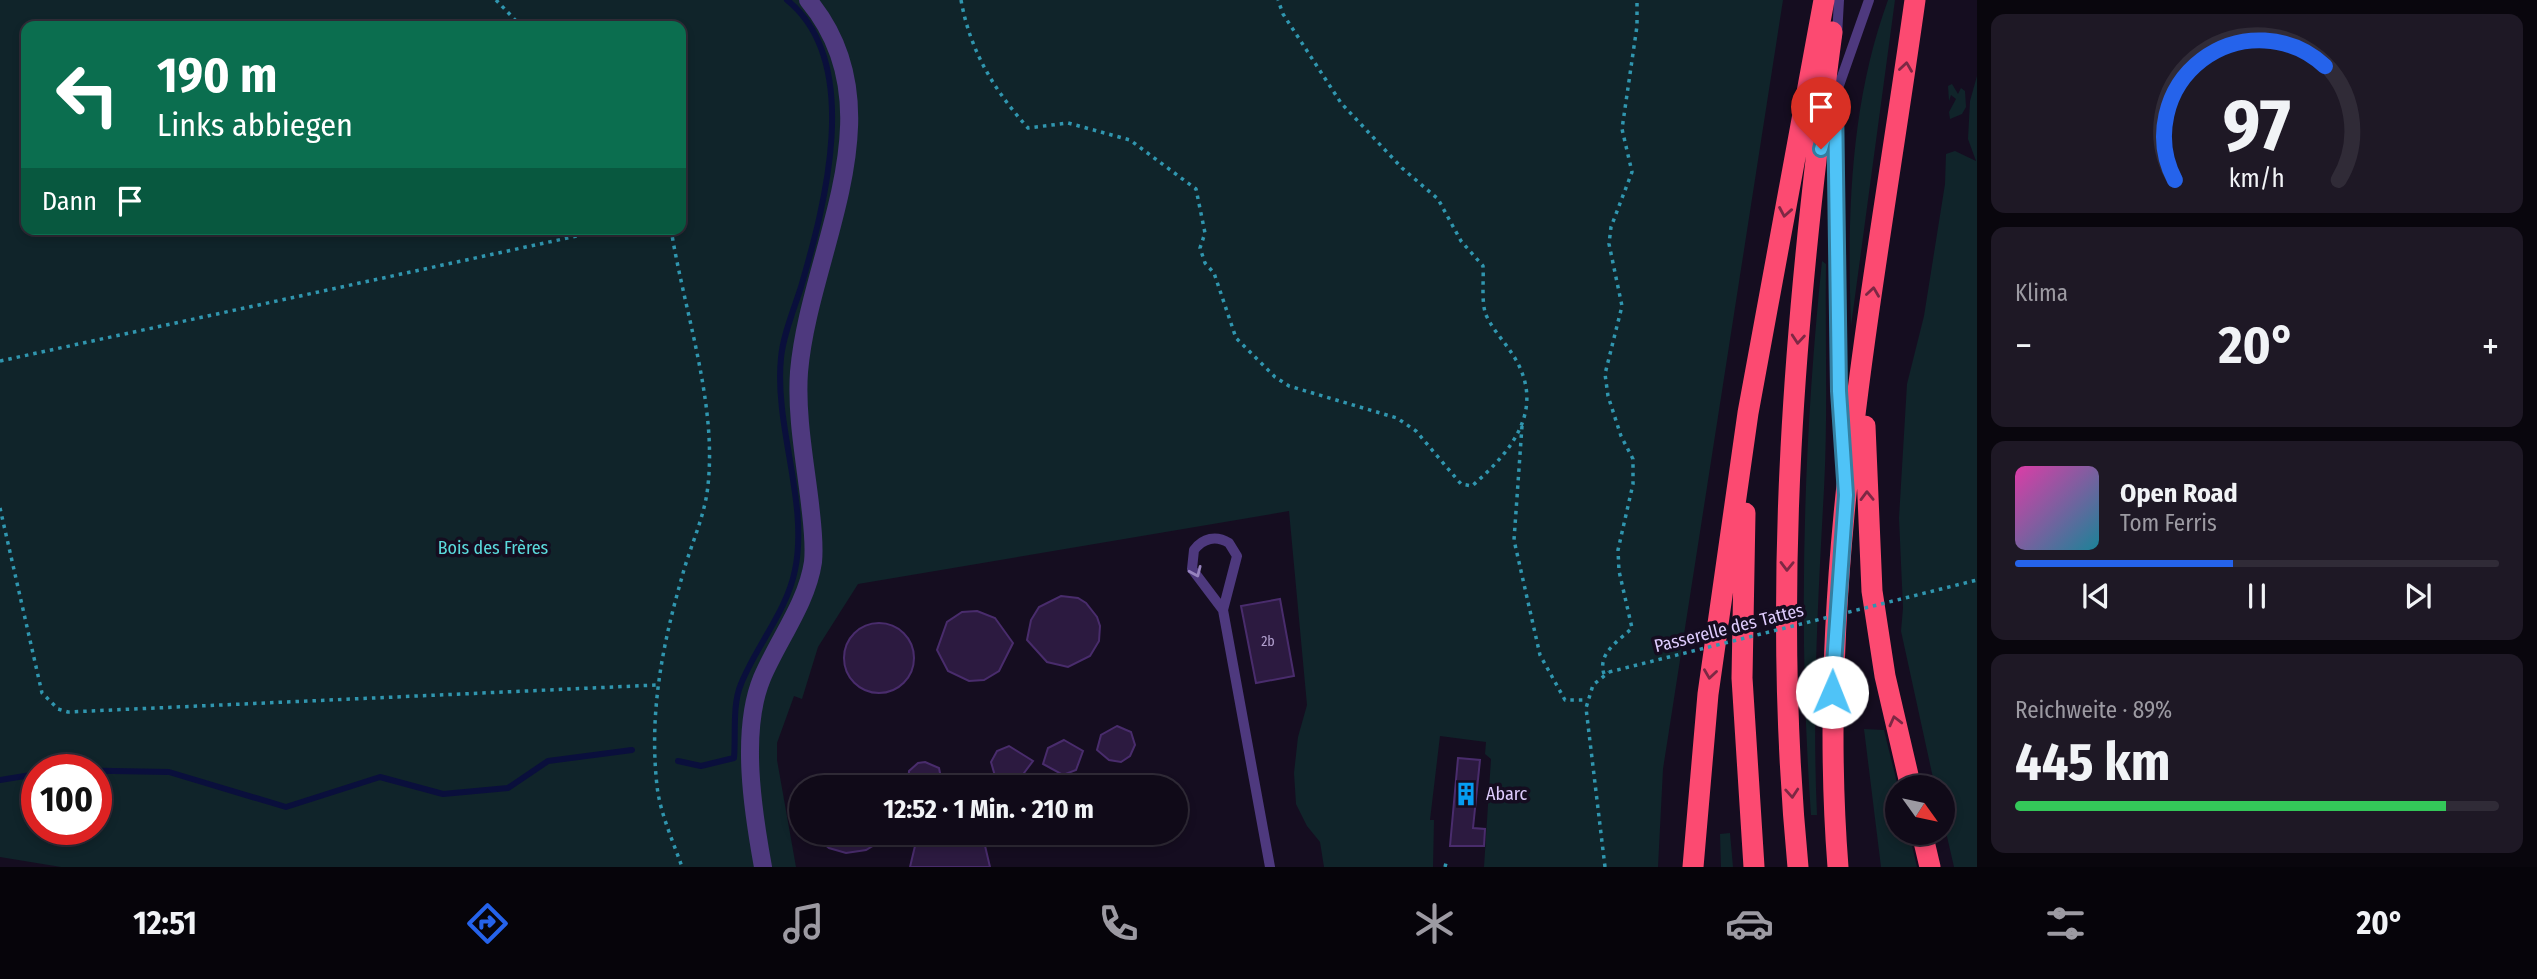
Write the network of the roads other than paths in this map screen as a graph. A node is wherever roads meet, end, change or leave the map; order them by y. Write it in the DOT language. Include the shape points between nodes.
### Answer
graph roads {
  1 [pos="808,0"];
  2 [pos="1824,0"];
  3 [pos="1837,0"];
  4 [pos="1870,0"];
  5 [pos="1915,0"];
  6 [pos="1835,99"];
  7 [pos="1814,174"];
  8 [pos="1863,360"];
  9 [pos="1748,413"];
  10 [pos="1846,495"];
  11 [pos="1223,610"];
  12 [pos="1908,775"];
  13 [pos="1925,845"];
  14 [pos="763,867"];
  15 [pos="1270,867"];
  16 [pos="1693,867"];
  17 [pos="1754,867"];
  18 [pos="1798,867"];
  19 [pos="1838,867"];
  20 [pos="1930,867"];
  1 -- 14 [label="street" via="832,35 843,68 848,154 799,372 812,565 803,594 760,682 752,714 753,803"];
  2 -- 9 [label="highway, one-way"];
  3 -- 6 [label="lane"];
  3 -- 7 [label="highway"];
  4 -- 6 [label="lane"];
  8 -- 5 [label="highway, one-way"];
  6 -- 7 [label="lane"];
  6 -- 10 [label="lane" via="1839,391"];
  7 -- 18 [label="highway, one-way" via="1796,363 1787,538 1788,712"];
  8 -- 10 [label="highway"];
  12 -- 8 [label="highway, one-way" via="1885,676 1872,591"];
  9 -- 16 [label="highway, one-way" via="1707,694"];
  9 -- 17 [label="highway" via="1742,678"];
  10 -- 19 [label="highway" via="1832,688"];
  11 -- 11 [label="lane, one-way" via="1237,556 1229,544 1213,538 1194,550 1192,569"];
  11 -- 15 [label="lane"];
  13 -- 20 [label="highway"];
}
